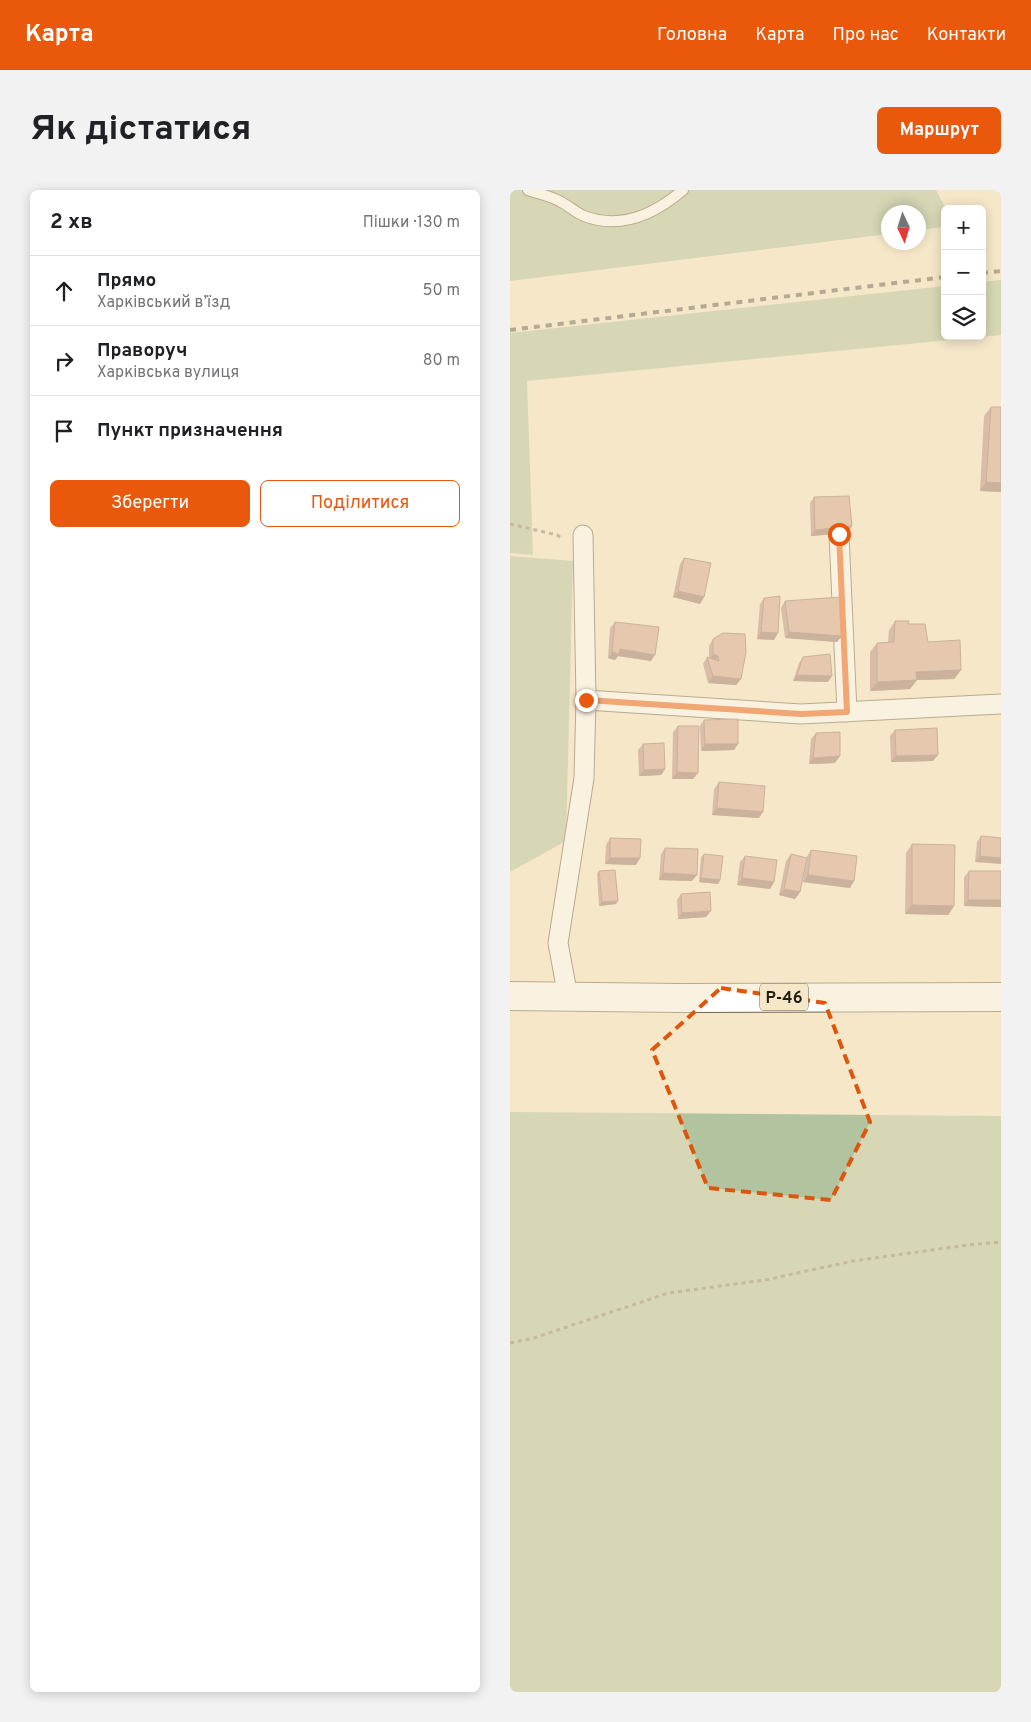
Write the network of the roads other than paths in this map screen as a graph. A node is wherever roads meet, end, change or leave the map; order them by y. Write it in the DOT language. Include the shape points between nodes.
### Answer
graph roads {
  1 [pos="528,190"];
  2 [pos="683,190"];
  3 [pos="839,534"];
  4 [pos="583,543"];
  5 [pos="586,700"];
  6 [pos="1001,704"];
  7 [pos="847,712"];
  8 [pos="510,996"];
  9 [pos="568,997"];
  10 [pos="1001,997"];
  1 -- 2 [label="lane" via="561,202 584,216 612,221 645,215"];
  3 -- 7 [label="street"];
  4 -- 5 [label="street"];
  5 -- 7 [label="street" via="801,714"];
  5 -- 9 [label="street" via="584,778 558,942"];
  6 -- 7 [label="street"];
  8 -- 9 [label="main road, Р-46"];
  9 -- 10 [label="main road, Р-46"];
}
